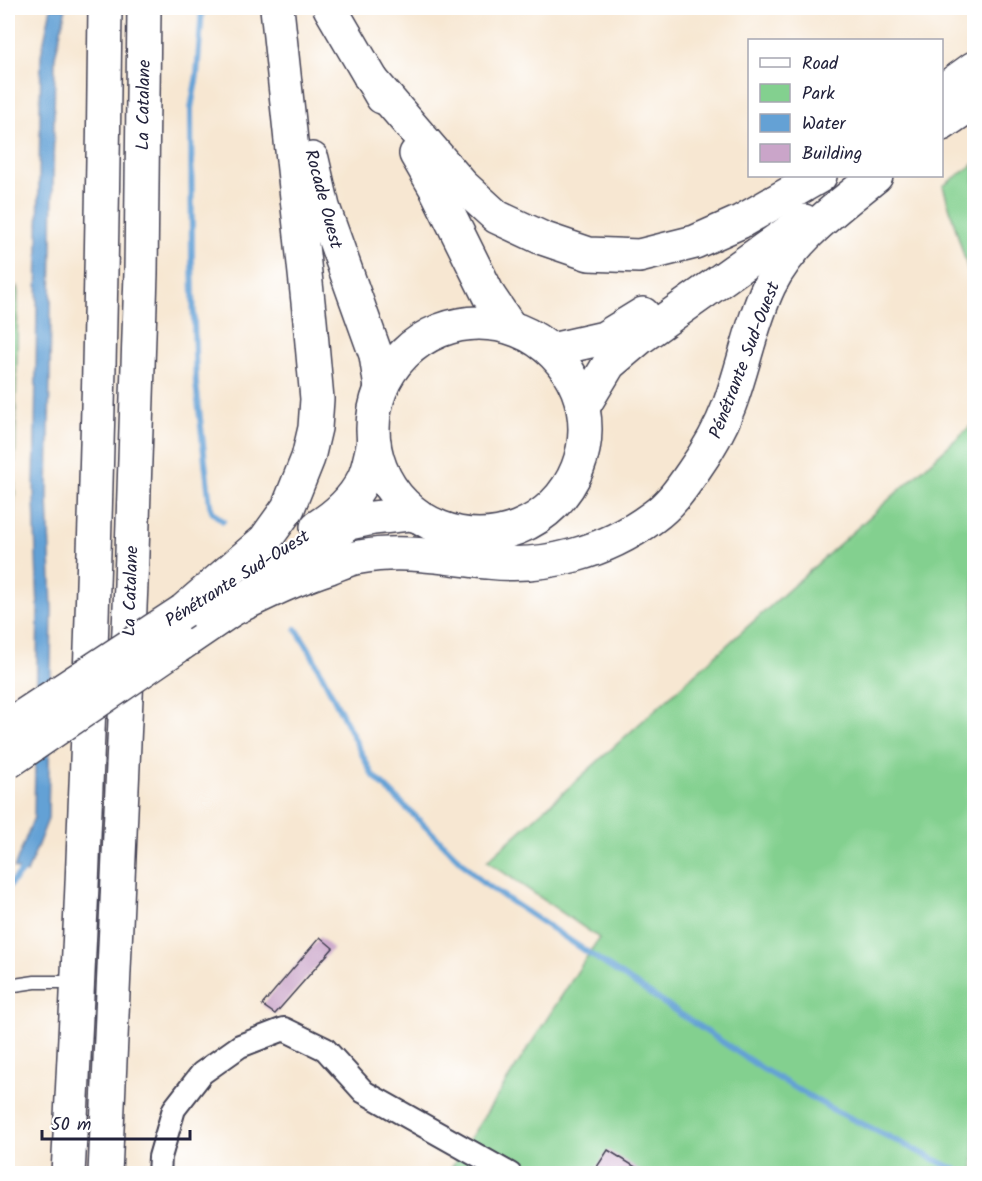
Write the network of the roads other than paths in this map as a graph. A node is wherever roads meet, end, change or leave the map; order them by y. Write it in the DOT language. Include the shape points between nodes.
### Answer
graph roads {
  1 [pos="105,8"];
  2 [pos="144,8"];
  3 [pos="278,8"];
  4 [pos="330,8"];
  5 [pos="975,68"];
  6 [pos="371,79"];
  7 [pos="943,90"];
  8 [pos="975,102"];
  9 [pos="943,123"];
  10 [pos="819,177"];
  11 [pos="820,177"];
  12 [pos="867,177"];
  13 [pos="875,177"];
  14 [pos="510,327"];
  15 [pos="551,350"];
  16 [pos="381,388"];
  17 [pos="583,407"];
  18 [pos="374,443"];
  19 [pos="418,516"];
  20 [pos="231,610"];
  21 [pos="183,611"];
  22 [pos="8,726"];
  23 [pos="8,762"];
  24 [pos="77,982"];
  25 [pos="8,986"];
  26 [pos="68,1173"];
  27 [pos="105,1173"];
  28 [pos="159,1173"];
  29 [pos="510,1173"];
  1 -- 24 [label="highway" via="102,272"];
  2 -- 27 [label="highway, La Catalane" via="141,285 131,584"];
  3 -- 16 [label="highway, Rocade Ouest" via="323,207 376,355"];
  3 -- 21 [label="highway" via="317,399 315,428 288,508 265,540"];
  4 -- 6 [label="highway, Rocade Ouest"];
  5 -- 7 [label="highway"];
  6 -- 10 [label="highway" via="462,185 497,217 589,254 639,256 695,242 740,222"];
  6 -- 14 [label="highway, Rocade Ouest" via="435,187 489,296"];
  8 -- 9 [label="highway"];
  11 -- 15 [label="highway" via="653,307 604,338"];
  12 -- 17 [label="highway, Pénétrante Sud-Ouest" via="641,337 609,364"];
  13 -- 20 [label="highway, Pénétrante Sud-Ouest" via="803,237 770,285 746,347 730,405 711,446 677,495 654,517 585,553 540,563 489,563 401,554 359,557 294,579"];
  14 -- 15 [label="highway, Rocade Ouest"];
  14 -- 16 [label="highway, Rocade Ouest" via="472,323 434,333 402,355"];
  15 -- 17 [label="highway, Rocade Ouest" via="577,386"];
  16 -- 18 [label="highway, Rocade Ouest" via="375,405"];
  17 -- 19 [label="highway, Rocade Ouest" via="586,430 575,475 547,511 528,524 483,535 438,527"];
  18 -- 19 [label="highway, Rocade Ouest" via="388,484"];
  18 -- 21 [label="highway, Pénétrante Sud-Ouest" via="364,479 349,501 328,520"];
  19 -- 20 [label="highway, Pénétrante Sud-Ouest" via="373,518 349,524"];
  20 -- 23 [label="highway, Pénétrante Sud-Ouest, bridge"];
  21 -- 22 [label="highway, Pénétrante Sud-Ouest, bridge"];
  24 -- 25 [label="lane"];
  24 -- 26 [label="highway"];
  28 -- 29 [label="street" via="174,1109 202,1073 240,1046 284,1029 325,1049 364,1092"];
}
